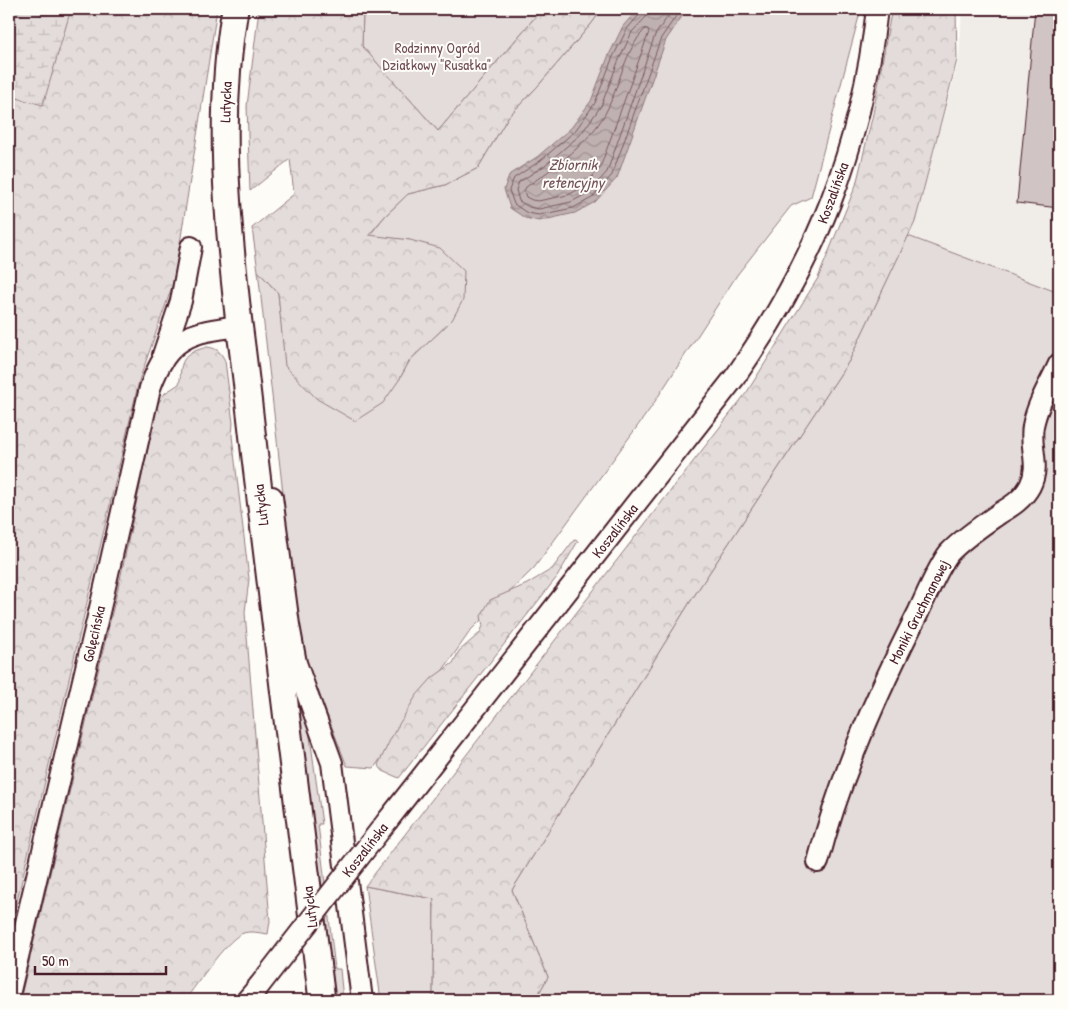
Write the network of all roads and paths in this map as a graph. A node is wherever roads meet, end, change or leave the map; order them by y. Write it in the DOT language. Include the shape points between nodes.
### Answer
graph roads {
  1 [pos="235,9"];
  2 [pos="878,9"];
  3 [pos="191,247"];
  4 [pos="240,326"];
  5 [pos="161,362"];
  6 [pos="1059,364"];
  7 [pos="250,413"];
  8 [pos="312,707"];
  9 [pos="818,862"];
  10 [pos="253,993"];
  11 [pos="9,995"];
  12 [pos="322,1000"];
  13 [pos="350,1000"];
  14 [pos="362,1000"];
  1 -- 4 [label="main road, Lutycka" via="227,74 225,144"];
  2 -- 10 [label="street, Koszalińska, bridge" via="862,98 843,171 811,250 758,344"];
  3 -- 5 [label="street" via="181,301"];
  4 -- 5 [label="street, Golęcińska" via="207,331 184,339"];
  4 -- 7 [label="main road, Lutycka"];
  5 -- 11 [label="street, Golęcińska" via="150,388"];
  6 -- 9 [label="street, Moniki Gruchmanowej" via="1032,427 1036,460 1030,485 1014,505 949,554 940,568 869,717 829,820"];
  7 -- 8 [label="street" via="269,471 289,625 296,663"];
  7 -- 12 [label="main road, Lutycka"];
  8 -- 13 [label="street"];
  8 -- 14 [label="street" via="332,763"];
}
